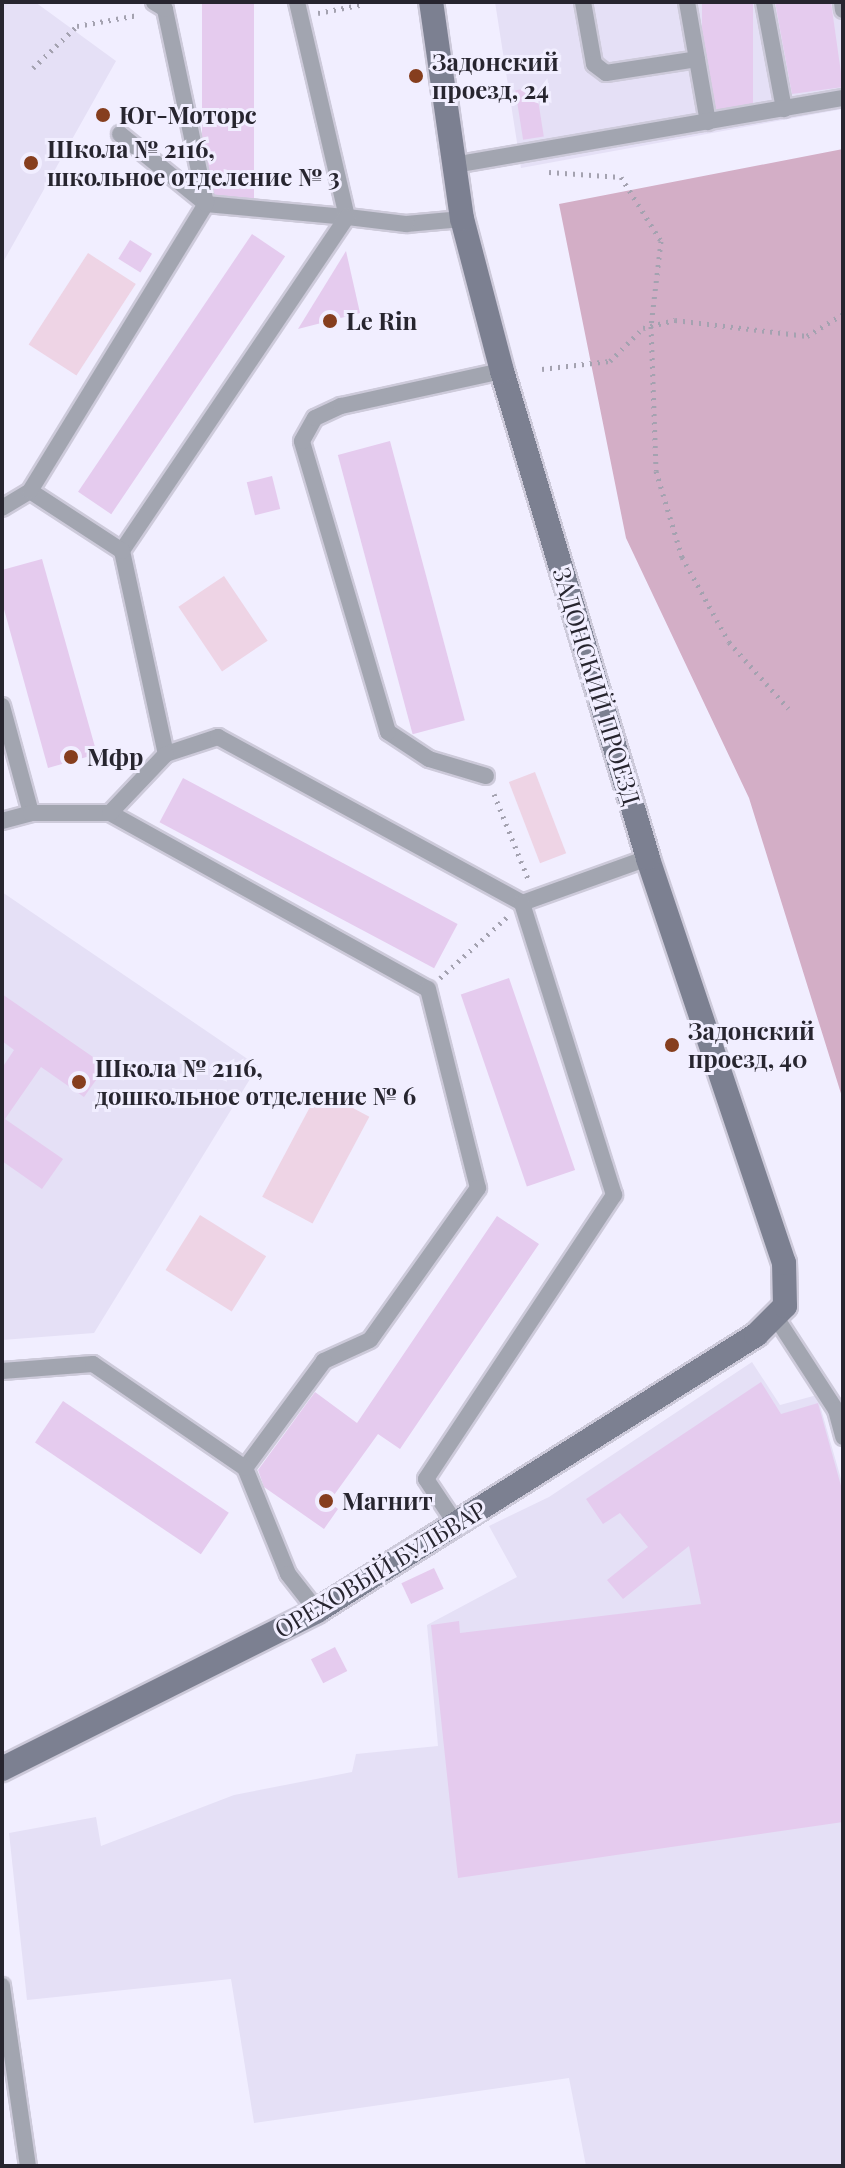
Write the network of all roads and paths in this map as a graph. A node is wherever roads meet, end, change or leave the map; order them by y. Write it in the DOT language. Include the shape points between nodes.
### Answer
graph roads {
  1 [pos="431,2"];
  2 [pos="583,2"];
  3 [pos="687,2"];
  4 [pos="764,2"];
  5 [pos="842,2"];
  6 [pos="165,4"];
  7 [pos="364,4"];
  8 [pos="301,9"];
  9 [pos="843,10"];
  10 [pos="697,59"];
  11 [pos="33,68"];
  12 [pos="843,98"];
  13 [pos="784,109"];
  14 [pos="708,122"];
  15 [pos="120,134"];
  16 [pos="454,165"];
  17 [pos="545,173"];
  18 [pos="206,204"];
  19 [pos="347,217"];
  20 [pos="462,219"];
  21 [pos="843,314"];
  22 [pos="651,326"];
  23 [pos="542,369"];
  24 [pos="502,371"];
  25 [pos="30,491"];
  26 [pos="2,508"];
  27 [pos="122,551"];
  28 [pos="2,706"];
  29 [pos="788,708"];
  30 [pos="166,754"];
  31 [pos="486,776"];
  32 [pos="31,813"];
  33 [pos="110,813"];
  34 [pos="2,821"];
  35 [pos="648,858"];
  36 [pos="529,900"];
  37 [pos="428,989"];
  38 [pos="777,1319"];
  39 [pos="2,1371"];
  40 [pos="843,1437"];
  41 [pos="245,1468"];
  42 [pos="456,1524"];
  43 [pos="317,1611"];
  44 [pos="2,1769"];
  45 [pos="2,1986"];
  46 [pos="28,2166"];
  1 -- 16 [label="street, ЗАДОНСКИЙ ПРОЕЗД"];
  2 -- 10 [label="lane" via="594,64 606,73"];
  3 -- 10 [label="lane"];
  4 -- 13 [label="lane"];
  5 -- 9 [label="lane"];
  6 -- 11 [label="path" via="77,26"];
  6 -- 18 [label="lane"];
  7 -- 8 [label="path"];
  8 -- 19 [label="lane"];
  10 -- 14 [label="lane"];
  12 -- 13 [label="lane"];
  13 -- 14 [label="lane"];
  14 -- 16 [label="lane"];
  15 -- 18 [label="lane"];
  16 -- 20 [label="street, ЗАДОНСКИЙ ПРОЕЗД"];
  17 -- 22 [label="path" via="621,177 661,241"];
  18 -- 19 [label="lane"];
  18 -- 25 [label="lane"];
  19 -- 20 [label="lane" via="406,224"];
  19 -- 27 [label="lane"];
  20 -- 24 [label="street, ЗАДОНСКИЙ ПРОЕЗД"];
  21 -- 22 [label="path" via="807,336 725,321"];
  22 -- 23 [label="path" via="610,361"];
  22 -- 29 [label="path" via="656,471 682,557 729,642"];
  24 -- 31 [label="lane" via="341,406 315,418 302,441 388,732 429,759"];
  24 -- 35 [label="street, ЗАДОНСКИЙ ПРОЕЗД"];
  25 -- 26 [label="lane"];
  25 -- 27 [label="lane"];
  27 -- 30 [label="lane"];
  28 -- 32 [label="lane"];
  30 -- 33 [label="lane"];
  30 -- 36 [label="lane" via="218,737"];
  31 -- 36 [label="path"];
  32 -- 33 [label="lane"];
  32 -- 34 [label="lane"];
  33 -- 37 [label="lane"];
  35 -- 36 [label="lane"];
  35 -- 38 [label="street, ЗАДОНСКИЙ ПРОЕЗД" via="784,1263 788,1292"];
  36 -- 37 [label="path"];
  36 -- 42 [label="lane" via="614,1195 426,1479"];
  37 -- 41 [label="lane" via="478,1188 370,1340 324,1361"];
  38 -- 40 [label="lane" via="836,1410"];
  38 -- 42 [label="street, ОРЕХОВЫЙ БУЛЬВАР"];
  39 -- 41 [label="lane" via="93,1364"];
  41 -- 43 [label="lane" via="288,1574"];
  42 -- 43 [label="street, ОРЕХОВЫЙ БУЛЬВАР"];
  43 -- 44 [label="street, ОРЕХОВЫЙ БУЛЬВАР"];
  45 -- 46 [label="lane"];
}
